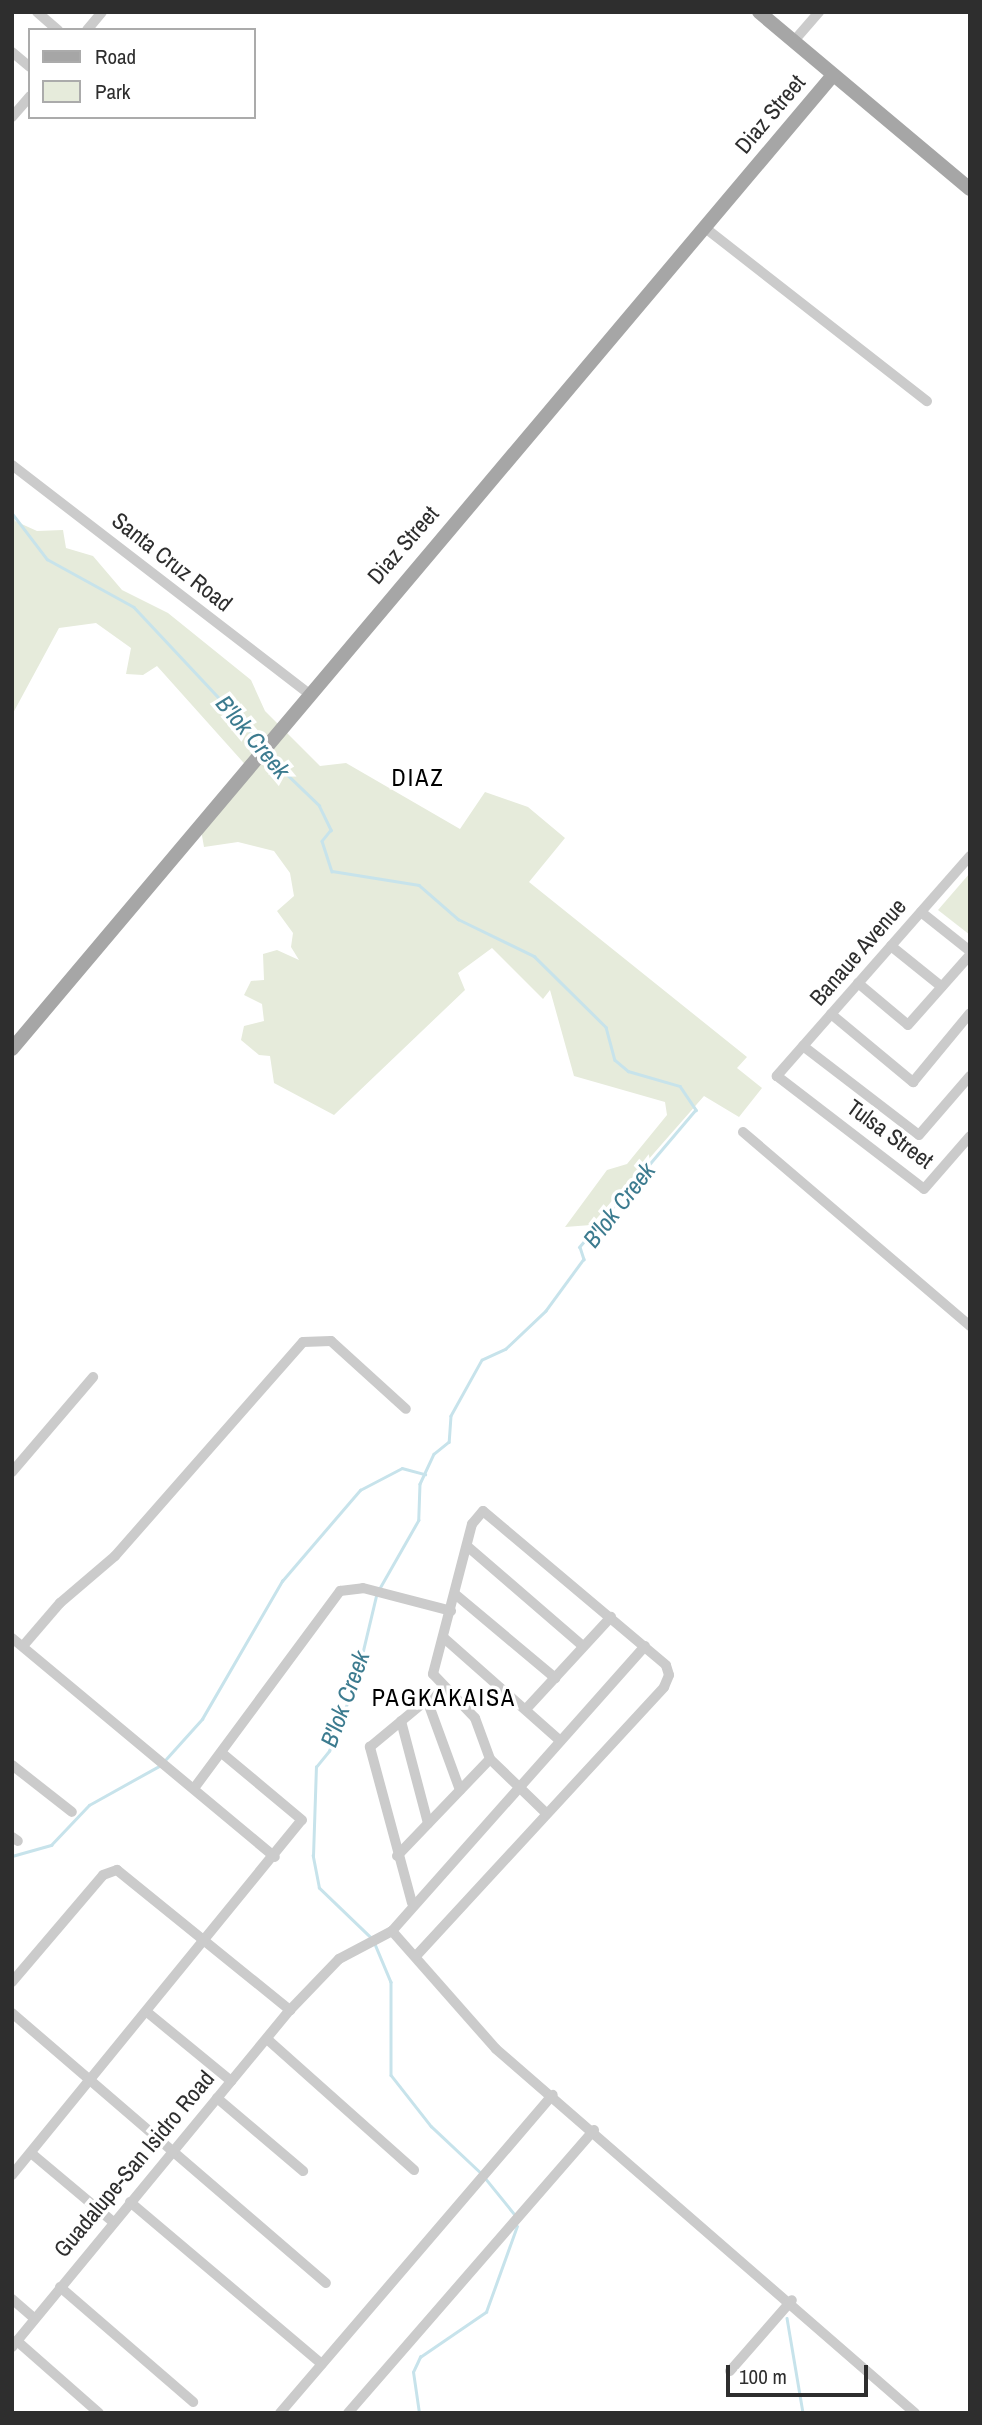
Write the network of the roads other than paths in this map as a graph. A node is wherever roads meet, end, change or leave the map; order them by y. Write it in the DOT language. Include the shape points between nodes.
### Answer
graph roads {
  1 [pos="37,12"];
  2 [pos="103,12"];
  3 [pos="759,12"];
  4 [pos="819,12"];
  5 [pos="56,28"];
  6 [pos="89,28"];
  7 [pos="793,42"];
  8 [pos="12,52"];
  9 [pos="28,65"];
  10 [pos="833,75"];
  11 [pos="28,98"];
  12 [pos="13,114"];
  13 [pos="970,190"];
  14 [pos="704,227"];
  15 [pos="927,401"];
  16 [pos="12,465"];
  17 [pos="307,692"];
  18 [pos="970,856"];
  19 [pos="921,912"];
  20 [pos="891,946"];
  21 [pos="970,953"];
  22 [pos="858,984"];
  23 [pos="942,987"];
  24 [pos="970,1013"];
  25 [pos="831,1014"];
  26 [pos="803,1046"];
  27 [pos="12,1049"];
  28 [pos="777,1076"];
  29 [pos="970,1076"];
  30 [pos="743,1132"];
  31 [pos="970,1136"];
  32 [pos="970,1326"];
  33 [pos="93,1377"];
  34 [pos="406,1409"];
  35 [pos="12,1472"];
  36 [pos="467,1546"];
  37 [pos="455,1594"];
  38 [pos="451,1611"];
  39 [pos="611,1617"];
  40 [pos="12,1638"];
  41 [pos="444,1638"];
  42 [pos="23,1646"];
  43 [pos="583,1646"];
  44 [pos="645,1646"];
  45 [pos="555,1678"];
  46 [pos="441,1688"];
  47 [pos="427,1700"];
  48 [pos="527,1708"];
  49 [pos="401,1721"];
  50 [pos="558,1739"];
  51 [pos="222,1753"];
  52 [pos="490,1759"];
  53 [pos="12,1765"];
  54 [pos="517,1784"];
  55 [pos="195,1787"];
  56 [pos="460,1790"];
  57 [pos="72,1812"];
  58 [pos="546,1813"];
  59 [pos="428,1823"];
  60 [pos="397,1856"];
  61 [pos="275,1857"];
  62 [pos="412,1903"];
  63 [pos="392,1931"];
  64 [pos="206,1939"];
  65 [pos="416,1956"];
  66 [pos="12,1982"];
  67 [pos="290,2010"];
  68 [pos="147,2012"];
  69 [pos="12,2013"];
  70 [pos="267,2039"];
  71 [pos="231,2081"];
  72 [pos="90,2082"];
  73 [pos="554,2095"];
  74 [pos="217,2098"];
  75 [pos="594,2130"];
  76 [pos="172,2150"];
  77 [pos="31,2153"];
  78 [pos="414,2170"];
  79 [pos="303,2171"];
  80 [pos="12,2175"];
  81 [pos="130,2202"];
  82 [pos="112,2221"];
  83 [pos="326,2283"];
  84 [pos="60,2287"];
  85 [pos="12,2299"];
  86 [pos="792,2300"];
  87 [pos="34,2318"];
  88 [pos="15,2344"];
  89 [pos="322,2364"];
  90 [pos="730,2371"];
  91 [pos="193,2402"];
  92 [pos="99,2413"];
  93 [pos="281,2413"];
  94 [pos="348,2413"];
  95 [pos="915,2413"];
  1 -- 5 [label="street"];
  2 -- 6 [label="street"];
  3 -- 7 [label="main road"];
  4 -- 7 [label="street"];
  7 -- 10 [label="main road"];
  8 -- 9 [label="street"];
  10 -- 13 [label="main road"];
  10 -- 14 [label="main road, Diaz Street"];
  11 -- 12 [label="street"];
  14 -- 15 [label="street"];
  14 -- 17 [label="main road, Diaz Street"];
  16 -- 17 [label="street, Santa Cruz Road"];
  17 -- 27 [label="main road, Diaz Street"];
  18 -- 19 [label="street, Banaue Avenue"];
  19 -- 20 [label="street, Banaue Avenue"];
  19 -- 21 [label="street"];
  20 -- 22 [label="street, Banaue Avenue"];
  20 -- 23 [label="street"];
  21 -- 23 [label="street"];
  22 -- 23 [label="street" via="908,1025"];
  22 -- 25 [label="street, Banaue Avenue"];
  24 -- 25 [label="street" via="913,1082"];
  25 -- 26 [label="street, Banaue Avenue"];
  26 -- 28 [label="street, Banaue Avenue"];
  26 -- 29 [label="street" via="919,1135"];
  28 -- 31 [label="street, Tulsa Street" via="924,1189"];
  30 -- 32 [label="street"];
  33 -- 35 [label="street"];
  34 -- 42 [label="street" via="331,1341 303,1342 115,1556 60,1602"];
  36 -- 37 [label="street"];
  36 -- 39 [label="street" via="476,1515 488,1512"];
  36 -- 43 [label="street"];
  37 -- 38 [label="street"];
  37 -- 45 [label="street"];
  38 -- 41 [label="street"];
  38 -- 51 [label="street" via="372,1591 348,1588 335,1596"];
  39 -- 43 [label="street"];
  39 -- 44 [label="street"];
  40 -- 42 [label="street"];
  41 -- 46 [label="street" via="433,1669"];
  41 -- 48 [label="street"];
  42 -- 55 [label="street"];
  43 -- 45 [label="street"];
  44 -- 50 [label="street"];
  44 -- 58 [label="street" via="666,1665 668,1681"];
  45 -- 48 [label="street"];
  46 -- 47 [label="street"];
  46 -- 52 [label="street" via="467,1707"];
  47 -- 49 [label="street"];
  47 -- 56 [label="street"];
  48 -- 50 [label="street"];
  49 -- 59 [label="street"];
  49 -- 60 [label="street" via="372,1742 369,1752"];
  50 -- 54 [label="street"];
  51 -- 55 [label="street"];
  51 -- 61 [label="street" via="302,1820"];
  52 -- 54 [label="street"];
  52 -- 56 [label="street"];
  53 -- 57 [label="street"];
  54 -- 58 [label="street"];
  54 -- 62 [label="street"];
  55 -- 61 [label="street"];
  56 -- 59 [label="street"];
  58 -- 65 [label="street"];
  59 -- 60 [label="street"];
  60 -- 62 [label="street"];
  61 -- 64 [label="street"];
  62 -- 63 [label="street"];
  63 -- 65 [label="street"];
  63 -- 67 [label="street, Guadalupe-San Isidro Road" via="339,1959"];
  64 -- 66 [label="street" via="112,1870"];
  64 -- 67 [label="street"];
  64 -- 68 [label="street"];
  65 -- 73 [label="street" via="478,2032"];
  67 -- 70 [label="street, Guadalupe-San Isidro Road"];
  68 -- 71 [label="street"];
  68 -- 72 [label="street"];
  69 -- 72 [label="street"];
  70 -- 71 [label="street, Guadalupe-San Isidro Road"];
  70 -- 78 [label="street"];
  71 -- 74 [label="street, Guadalupe-San Isidro Road"];
  72 -- 76 [label="street"];
  72 -- 77 [label="street"];
  73 -- 75 [label="street"];
  73 -- 89 [label="street"];
  74 -- 76 [label="street, Guadalupe-San Isidro Road"];
  74 -- 79 [label="street"];
  75 -- 86 [label="street"];
  75 -- 94 [label="street"];
  76 -- 81 [label="street, Guadalupe-San Isidro Road"];
  76 -- 83 [label="street"];
  77 -- 80 [label="street"];
  77 -- 82 [label="street"];
  81 -- 82 [label="street, Guadalupe-San Isidro Road"];
  81 -- 89 [label="street"];
  82 -- 84 [label="street, Guadalupe-San Isidro Road"];
  84 -- 87 [label="street, Guadalupe-San Isidro Road"];
  84 -- 91 [label="street"];
  85 -- 87 [label="street"];
  86 -- 90 [label="street"];
  86 -- 95 [label="street"];
  87 -- 88 [label="street, Guadalupe-San Isidro Road"];
  88 -- 92 [label="street"];
  89 -- 93 [label="street"];
}
